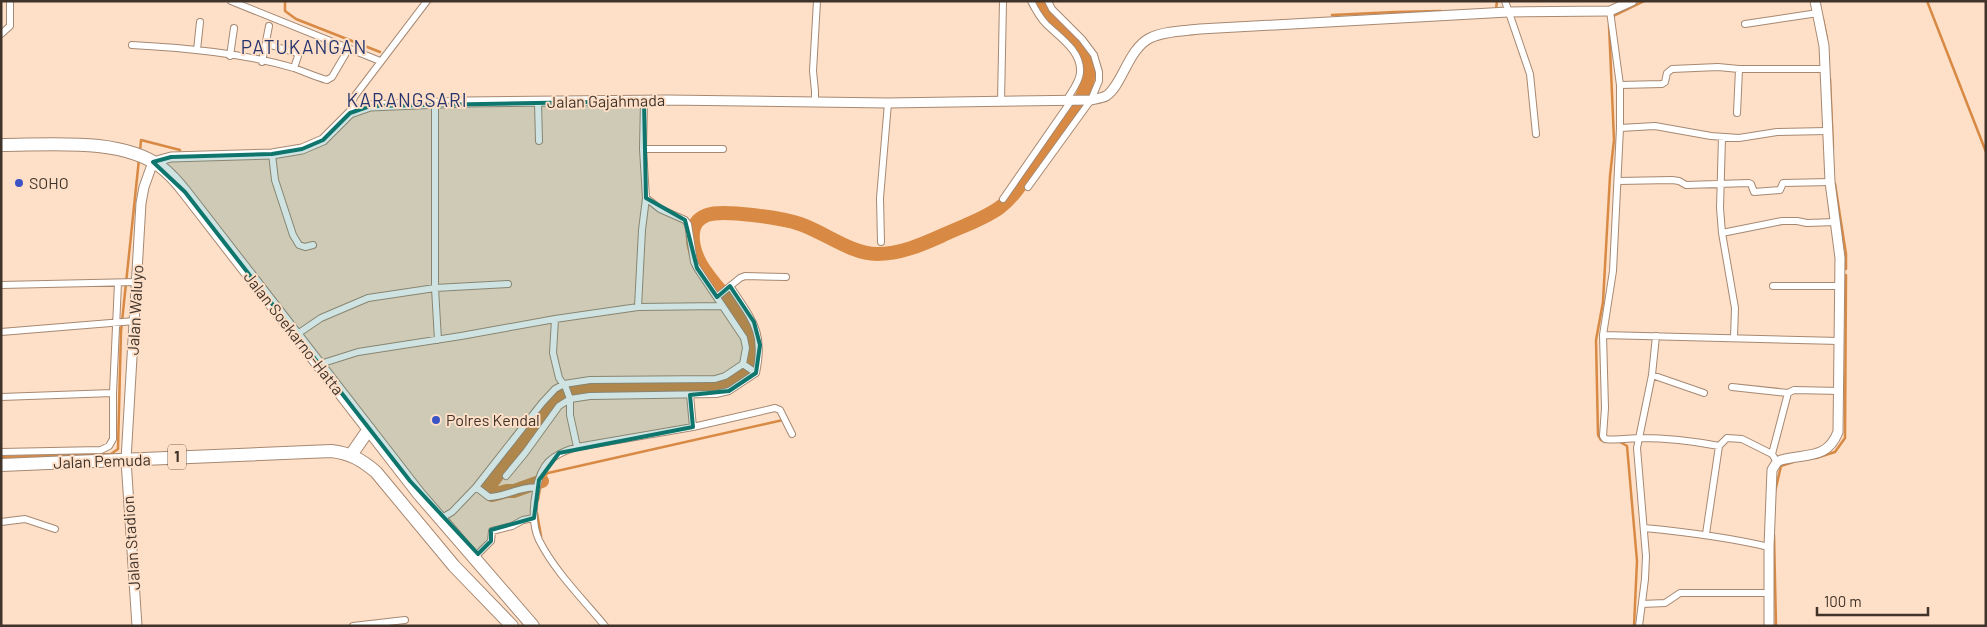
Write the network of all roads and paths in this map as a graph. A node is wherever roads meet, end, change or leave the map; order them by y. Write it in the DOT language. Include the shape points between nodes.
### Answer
graph roads {
  1 [pos="10,1"];
  2 [pos="231,1"];
  3 [pos="427,1"];
  4 [pos="817,1"];
  5 [pos="1003,1"];
  6 [pos="1031,1"];
  7 [pos="1048,1"];
  8 [pos="1505,1"];
  9 [pos="1632,1"];
  10 [pos="1815,1"];
  11 [pos="1508,12"];
  12 [pos="1818,13"];
  13 [pos="1611,15"];
  14 [pos="200,22"];
  15 [pos="1745,24"];
  16 [pos="269,26"];
  17 [pos="234,28"];
  18 [pos="1,34"];
  19 [pos="267,44"];
  20 [pos="132,45"];
  21 [pos="349,48"];
  22 [pos="197,50"];
  23 [pos="230,56"];
  24 [pos="380,61"];
  25 [pos="262,62"];
  26 [pos="294,68"];
  27 [pos="1739,69"];
  28 [pos="1825,69"];
  29 [pos="1620,84"];
  30 [pos="1001,95"];
  31 [pos="1092,95"];
  32 [pos="815,96"];
  33 [pos="1071,101"];
  34 [pos="538,102"];
  35 [pos="434,103"];
  36 [pos="888,103"];
  37 [pos="644,106"];
  38 [pos="350,113"];
  39 [pos="1737,113"];
  40 [pos="1620,128"];
  41 [pos="1827,132"];
  42 [pos="1536,134"];
  43 [pos="1722,137"];
  44 [pos="539,141"];
  45 [pos="1,144"];
  46 [pos="643,149"];
  47 [pos="723,149"];
  48 [pos="272,154"];
  49 [pos="150,160"];
  50 [pos="1618,181"];
  51 [pos="1830,182"];
  52 [pos="1720,184"];
  53 [pos="1028,187"];
  54 [pos="646,198"];
  55 [pos="1003,199"];
  56 [pos="1836,222"];
  57 [pos="1722,234"];
  58 [pos="881,242"];
  59 [pos="313,245"];
  60 [pos="786,277"];
  61 [pos="134,282"];
  62 [pos="120,283"];
  63 [pos="508,284"];
  64 [pos="1,285"];
  65 [pos="1773,286"];
  66 [pos="1839,286"];
  67 [pos="728,287"];
  68 [pos="435,288"];
  69 [pos="718,296"];
  70 [pos="722,306"];
  71 [pos="638,307"];
  72 [pos="555,319"];
  73 [pos="132,321"];
  74 [pos="118,322"];
  75 [pos="1,332"];
  76 [pos="296,335"];
  77 [pos="1603,335"];
  78 [pos="1656,336"];
  79 [pos="1734,337"];
  80 [pos="438,340"];
  81 [pos="1839,341"];
  82 [pos="320,364"];
  83 [pos="744,364"];
  84 [pos="755,372"];
  85 [pos="1652,375"];
  86 [pos="565,386"];
  87 [pos="1732,387"];
  88 [pos="1840,391"];
  89 [pos="1704,392"];
  90 [pos="113,393"];
  91 [pos="1788,393"];
  92 [pos="690,395"];
  93 [pos="1,397"];
  94 [pos="569,398"];
  95 [pos="693,427"];
  96 [pos="369,429"];
  97 [pos="792,434"];
  98 [pos="1639,438"];
  99 [pos="1719,446"];
  100 [pos="577,447"];
  101 [pos="1,452"];
  102 [pos="351,455"];
  103 [pos="1774,458"];
  104 [pos="126,460"];
  105 [pos="1,465"];
  106 [pos="506,476"];
  107 [pos="537,484"];
  108 [pos="478,488"];
  109 [pos="534,518"];
  110 [pos="447,521"];
  111 [pos="1,522"];
  112 [pos="1644,528"];
  113 [pos="55,529"];
  114 [pos="1706,534"];
  115 [pos="1769,547"];
  116 [pos="472,550"];
  117 [pos="1769,593"];
  118 [pos="1642,604"];
  119 [pos="405,620"];
  120 [pos="508,622"];
  121 [pos="134,625"];
  122 [pos="353,626"];
  123 [pos="533,626"];
  124 [pos="605,626"];
  125 [pos="1639,626"];
  126 [pos="1770,626"];
  1 -- 18 [label="street" via="10,26"];
  2 -- 21 [label="street"];
  3 -- 24 [label="street"];
  4 -- 32 [label="street" via="813,71"];
  5 -- 30 [label="street"];
  6 -- 33 [label="street" via="1046,24 1069,45 1079,64 1080,73"];
  7 -- 31 [label="street" via="1094,55 1100,72"];
  8 -- 11 [label="street"];
  9 -- 13 [label="street"];
  10 -- 12 [label="street"];
  11 -- 13 [label="street"];
  11 -- 31 [label="street" via="1200,29 1161,35 1140,45 1105,96"];
  11 -- 42 [label="street" via="1530,74"];
  12 -- 15 [label="street"];
  12 -- 28 [label="street"];
  13 -- 29 [label="street"];
  14 -- 22 [label="street"];
  16 -- 19 [label="street"];
  17 -- 23 [label="street"];
  19 -- 25 [label="street"];
  19 -- 26 [label="street" via="298,53"];
  20 -- 22 [label="street"];
  21 -- 24 [label="street"];
  21 -- 26 [label="street" via="327,80"];
  22 -- 23 [label="street"];
  23 -- 25 [label="street"];
  24 -- 38 [label="street" via="354,98"];
  25 -- 26 [label="street"];
  27 -- 28 [label="street"];
  27 -- 29 [label="street" via="1672,69 1666,73 1662,84"];
  27 -- 39 [label="street"];
  28 -- 41 [label="street"];
  29 -- 40 [label="street"];
  30 -- 33 [label="street, Jalan Gajahmada"];
  30 -- 36 [label="street, Jalan Gajahmada"];
  31 -- 33 [label="street, Jalan Gajahmada"];
  31 -- 53 [label="street"];
  32 -- 36 [label="street, Jalan Gajahmada"];
  32 -- 37 [label="street, Jalan Gajahmada"];
  33 -- 55 [label="street"];
  34 -- 35 [label="street, Jalan Gajahmada"];
  34 -- 37 [label="street, Jalan Gajahmada"];
  34 -- 44 [label="street"];
  35 -- 38 [label="street, Jalan Gajahmada" via="370,106"];
  35 -- 68 [label="street"];
  36 -- 58 [label="street" via="880,198"];
  37 -- 46 [label="street"];
  38 -- 48 [label="street, Jalan Gajahmada" via="323,140 302,149"];
  40 -- 43 [label="street" via="1655,126"];
  40 -- 50 [label="street"];
  41 -- 43 [label="street"];
  41 -- 51 [label="street"];
  43 -- 52 [label="street"];
  45 -- 49 [label="highway, Jalan Soekarno-Hatta" via="97,146"];
  46 -- 47 [label="street"];
  46 -- 54 [label="street"];
  48 -- 49 [label="street, Jalan Gajahmada" via="180,156"];
  48 -- 59 [label="street" via="275,180 293,235 299,245"];
  49 -- 61 [label="street, Jalan Waluyo" via="141,203"];
  49 -- 76 [label="highway, Jalan Soekarno-Hatta" via="167,172 185,192"];
  50 -- 52 [label="street" via="1672,180 1686,185"];
  50 -- 77 [label="street" via="1613,271"];
  51 -- 52 [label="street" via="1783,183 1780,190 1754,192 1749,183"];
  51 -- 56 [label="street"];
  52 -- 57 [label="street"];
  54 -- 69 [label="street" via="660,209 686,220 694,262"];
  54 -- 71 [label="street"];
  56 -- 57 [label="street" via="1807,224 1782,221"];
  56 -- 66 [label="street"];
  57 -- 79 [label="street" via="1735,308"];
  60 -- 67 [label="street" via="746,276"];
  61 -- 62 [label="street"];
  61 -- 73 [label="street, Jalan Waluyo"];
  62 -- 64 [label="street"];
  62 -- 74 [label="street"];
  63 -- 68 [label="street"];
  65 -- 66 [label="street"];
  66 -- 81 [label="street"];
  67 -- 69 [label="street"];
  67 -- 84 [label="street" via="754,322 758,333 760,345"];
  68 -- 76 [label="street" via="368,298 321,318"];
  68 -- 80 [label="street"];
  69 -- 70 [label="street"];
  70 -- 71 [label="street"];
  70 -- 83 [label="street" via="744,338"];
  71 -- 72 [label="street"];
  72 -- 80 [label="street"];
  72 -- 86 [label="street" via="553,353 559,378"];
  73 -- 74 [label="street"];
  73 -- 104 [label="street, Jalan Waluyo"];
  74 -- 75 [label="street"];
  74 -- 90 [label="street"];
  76 -- 82 [label="highway, Jalan Soekarno-Hatta"];
  77 -- 78 [label="street"];
  77 -- 98 [label="street" via="1603,436 1613,440"];
  78 -- 79 [label="street"];
  78 -- 85 [label="street"];
  79 -- 81 [label="street"];
  80 -- 82 [label="street" via="358,352"];
  81 -- 88 [label="street"];
  82 -- 96 [label="highway, Jalan Soekarno-Hatta"];
  83 -- 84 [label="street"];
  83 -- 86 [label="street" via="715,379 590,380"];
  84 -- 92 [label="street" via="729,391"];
  85 -- 89 [label="street"];
  85 -- 98 [label="street"];
  86 -- 94 [label="street"];
  86 -- 108 [label="street" via="555,389 542,403"];
  87 -- 91 [label="street"];
  88 -- 91 [label="street" via="1794,390"];
  88 -- 103 [label="street" via="1838,432 1831,446 1821,452"];
  90 -- 93 [label="street"];
  90 -- 101 [label="street" via="113,439 105,449"];
  91 -- 103 [label="street"];
  92 -- 94 [label="street"];
  92 -- 95 [label="street"];
  94 -- 100 [label="street"];
  94 -- 106 [label="street" via="559,406"];
  95 -- 97 [label="street" via="775,408 780,410"];
  95 -- 100 [label="street"];
  96 -- 102 [label="highway"];
  96 -- 110 [label="highway, Jalan Soekarno-Hatta" via="410,482"];
  98 -- 99 [label="street"];
  98 -- 112 [label="street" via="1637,448"];
  99 -- 103 [label="street" via="1733,437"];
  99 -- 114 [label="street"];
  100 -- 107 [label="street" via="550,459"];
  102 -- 104 [label="highway, Jalan Pemuda / 1" via="331,451"];
  102 -- 120 [label="highway, 1" via="376,472 454,566"];
  103 -- 115 [label="street"];
  104 -- 105 [label="highway, Jalan Pemuda / 1"];
  104 -- 121 [label="street, Jalan Stadion"];
  107 -- 108 [label="street" via="489,497"];
  107 -- 109 [label="street"];
  108 -- 110 [label="street" via="452,512"];
  109 -- 116 [label="street" via="492,531 491,541"];
  109 -- 124 [label="street" via="539,540 556,567"];
  110 -- 116 [label="highway, Jalan Soekarno-Hatta"];
  111 -- 113 [label="street" via="25,519"];
  112 -- 114 [label="street"];
  112 -- 118 [label="street" via="1646,556"];
  114 -- 115 [label="street"];
  115 -- 117 [label="street"];
  116 -- 123 [label="highway, Jalan Soekarno-Hatta"];
  117 -- 118 [label="street" via="1680,594 1665,603"];
  117 -- 126 [label="street"];
  118 -- 125 [label="street"];
  119 -- 122 [label="street"];
}
